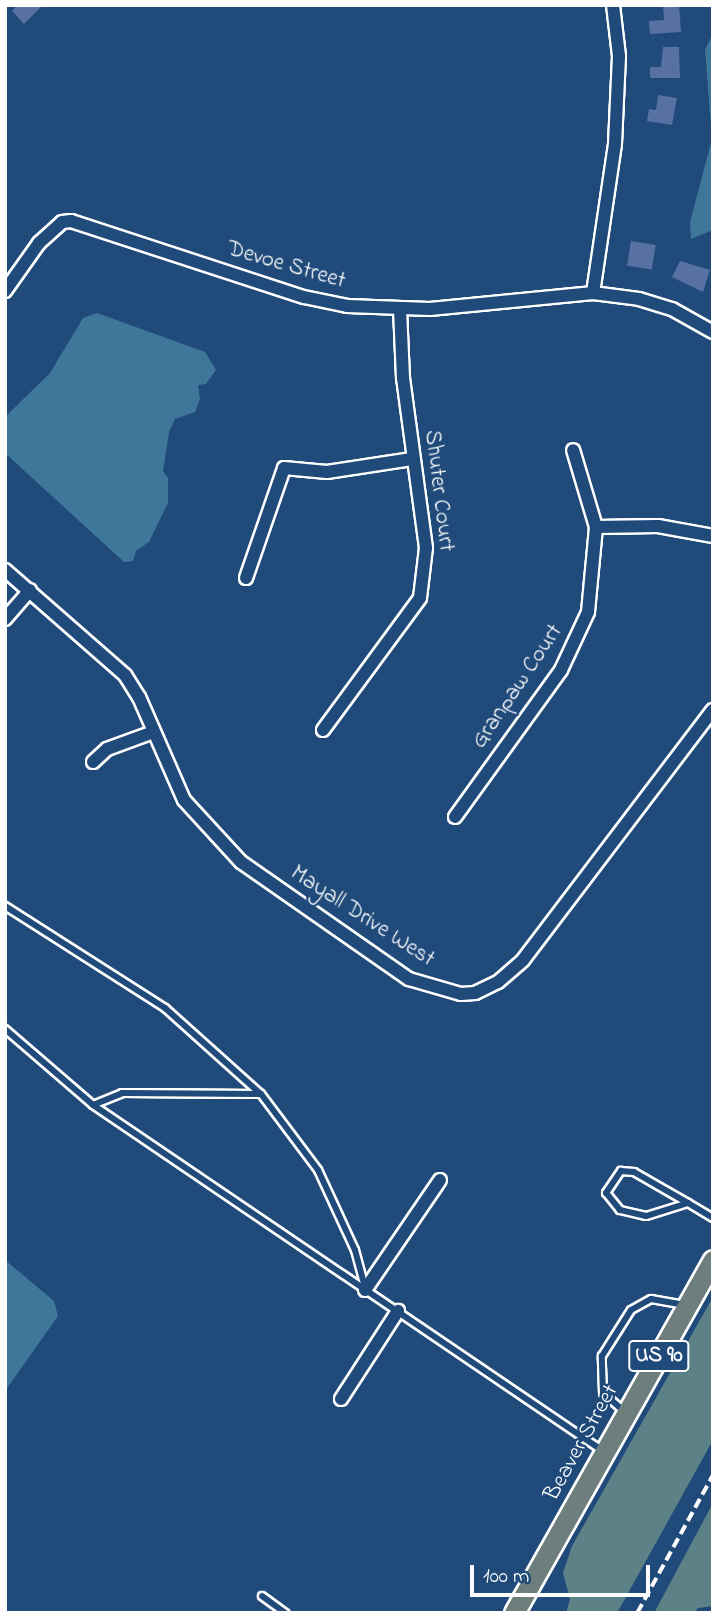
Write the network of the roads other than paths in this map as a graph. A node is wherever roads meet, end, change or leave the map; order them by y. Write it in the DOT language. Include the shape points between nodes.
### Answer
graph roads {
  1 [pos="613,5"];
  2 [pos="5,291"];
  3 [pos="593,293"];
  4 [pos="400,310"];
  5 [pos="713,332"];
  6 [pos="573,450"];
  7 [pos="412,459"];
  8 [pos="596,527"];
  9 [pos="713,536"];
  10 [pos="5,570"];
  11 [pos="246,578"];
  12 [pos="30,590"];
  13 [pos="5,619"];
  14 [pos="713,710"];
  15 [pos="323,730"];
  16 [pos="151,733"];
  17 [pos="93,762"];
  18 [pos="455,817"];
  19 [pos="5,906"];
  20 [pos="5,1029"];
  21 [pos="261,1094"];
  22 [pos="93,1105"];
  23 [pos="440,1180"];
  24 [pos="688,1203"];
  25 [pos="713,1218"];
  26 [pos="713,1260"];
  27 [pos="365,1290"];
  28 [pos="687,1306"];
  29 [pos="398,1311"];
  30 [pos="341,1399"];
  31 [pos="627,1413"];
  32 [pos="605,1452"];
  33 [pos="262,1596"];
  34 [pos="515,1612"];
  35 [pos="285,1613"];
  1 -- 3 [label="street" via="619,57 615,144"];
  2 -- 4 [label="street, Devoe Street" via="39,243 62,222 71,221 304,298"];
  3 -- 4 [label="street, Devoe Street"];
  3 -- 5 [label="street, Devoe Street" via="672,309"];
  4 -- 7 [label="street, Shuter Court"];
  6 -- 8 [label="street, Granpaw Court"];
  7 -- 11 [label="street" via="327,472 284,468"];
  7 -- 15 [label="street, Shuter Court" via="426,548 420,598"];
  8 -- 9 [label="street" via="658,526"];
  8 -- 18 [label="street, Granpaw Court" via="593,585 581,632 561,670"];
  10 -- 12 [label="street, Mayall Drive West"];
  12 -- 13 [label="street"];
  12 -- 16 [label="street, Mayall Drive West" via="125,675 139,697"];
  14 -- 16 [label="street, Mayall Drive West" via="523,960 498,982 461,994 409,979 242,862 184,800"];
  16 -- 17 [label="street" via="107,749"];
  19 -- 21 [label="lane" via="165,1008"];
  20 -- 22 [label="lane"];
  21 -- 22 [label="lane" via="122,1093"];
  21 -- 27 [label="lane" via="318,1170 355,1250"];
  22 -- 27 [label="lane"];
  23 -- 27 [label="street"];
  24 -- 24 [label="lane" via="634,1172 621,1171 606,1193 620,1210 646,1216"];
  24 -- 25 [label="lane"];
  26 -- 28 [label="main road, Beaver Street / US 90"];
  27 -- 29 [label="lane"];
  28 -- 31 [label="main road, Beaver Street / US 90"];
  28 -- 31 [label="lane" via="651,1299 631,1310 602,1356 603,1394"];
  29 -- 30 [label="street"];
  29 -- 32 [label="lane"];
  31 -- 32 [label="main road, Beaver Street / US 90"];
  32 -- 34 [label="main road, Beaver Street / US 90"];
  33 -- 35 [label="lane"];
}
